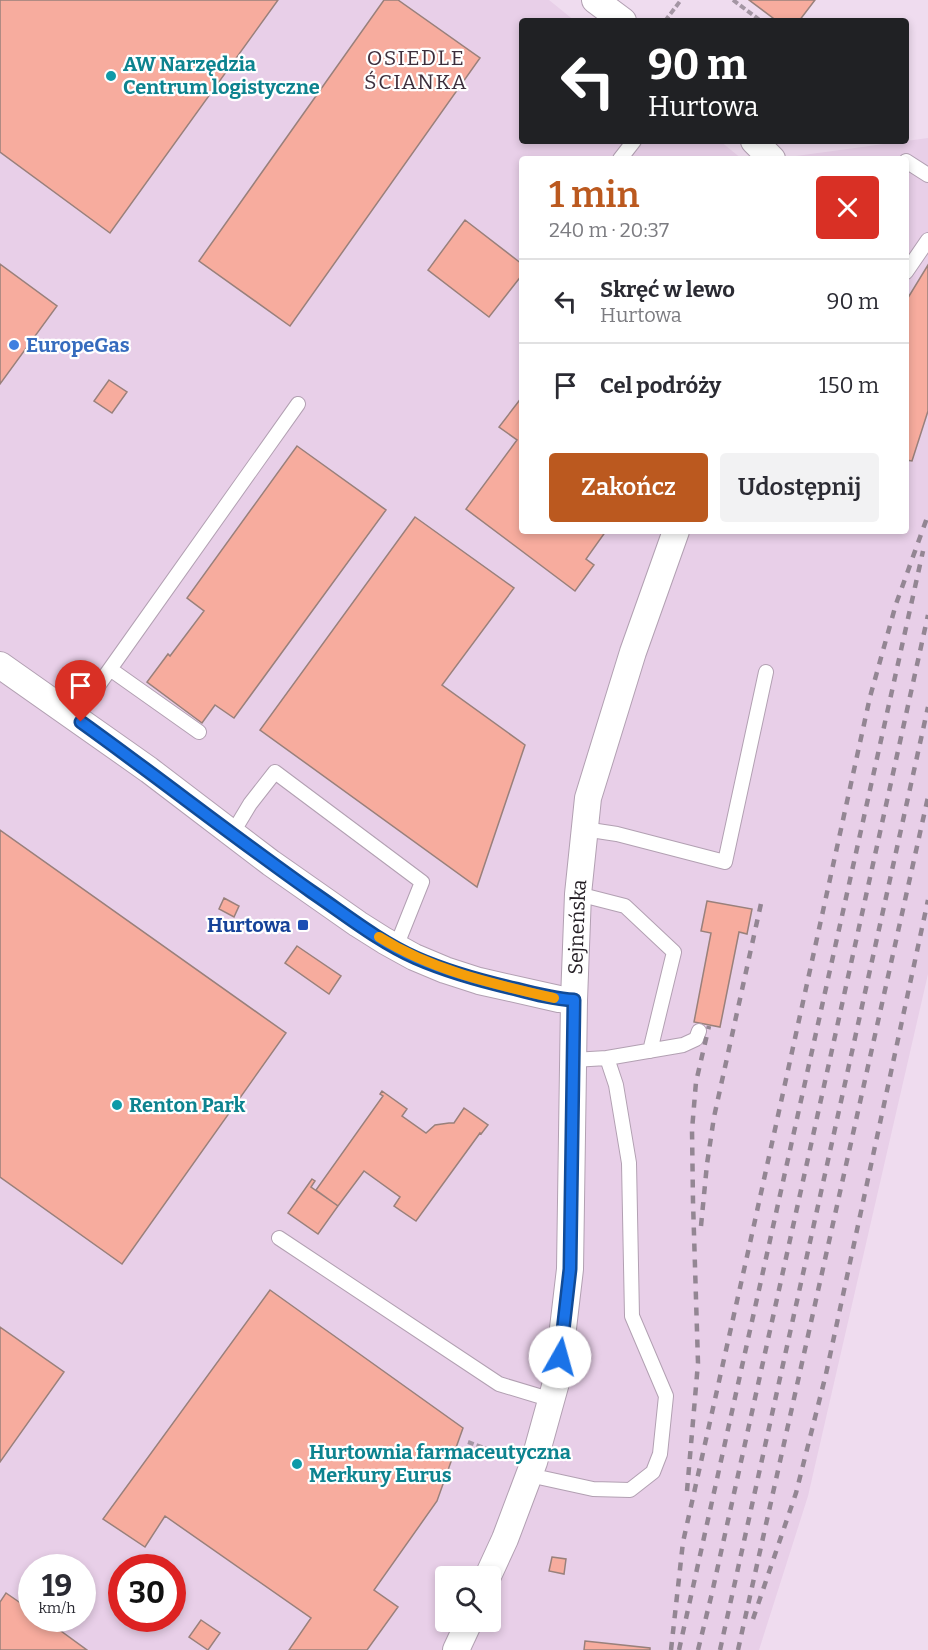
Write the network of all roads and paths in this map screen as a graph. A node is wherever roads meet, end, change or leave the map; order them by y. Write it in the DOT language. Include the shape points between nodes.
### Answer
graph roads {
  1 [pos="595,0"];
  2 [pos="681,0"];
  3 [pos="733,0"];
  4 [pos="619,18"];
  5 [pos="667,18"];
  6 [pos="757,18"];
  7 [pos="632,144"];
  8 [pos="757,144"];
  9 [pos="622,156"];
  10 [pos="769,156"];
  11 [pos="909,163"];
  12 [pos="928,175"];
  13 [pos="928,240"];
  14 [pos="909,268"];
  15 [pos="298,404"];
  16 [pos="675,534"];
  17 [pos="0,665"];
  18 [pos="110,669"];
  19 [pos="766,672"];
  20 [pos="64,710"];
  21 [pos="199,732"];
  22 [pos="584,829"];
  23 [pos="232,834"];
  24 [pos="578,894"];
  25 [pos="396,947"];
  26 [pos="574,1000"];
  27 [pos="699,1031"];
  28 [pos="650,1051"];
  29 [pos="607,1058"];
  30 [pos="573,1060"];
  31 [pos="279,1238"];
  32 [pos="552,1400"];
  33 [pos="468,1442"];
  34 [pos="531,1470"];
  35 [pos="493,1566"];
  36 [pos="464,1632"];
  37 [pos="456,1650"];
  1 -- 4 [label="street"];
  2 -- 5 [label="path"];
  3 -- 6 [label="path"];
  7 -- 9 [label="lane"];
  8 -- 10 [label="street"];
  11 -- 12 [label="lane"];
  13 -- 14 [label="lane"];
  15 -- 18 [label="lane"];
  16 -- 22 [label="street, Sejneńska" via="633,652 588,798"];
  17 -- 20 [label="street"];
  18 -- 20 [label="lane" via="93,693"];
  18 -- 21 [label="lane"];
  19 -- 22 [label="lane" via="726,862"];
  20 -- 23 [label="street"];
  22 -- 24 [label="street, Sejneńska"];
  23 -- 25 [label="street"];
  23 -- 25 [label="lane" via="274,772 422,882"];
  24 -- 26 [label="street, Sejneńska"];
  24 -- 28 [label="lane" via="625,906 674,952"];
  25 -- 26 [label="street" via="479,981"];
  26 -- 30 [label="street, Sejneńska"];
  27 -- 28 [label="lane" via="696,1039 683,1045"];
  28 -- 29 [label="lane"];
  29 -- 30 [label="lane"];
  29 -- 34 [label="lane" via="616,1085 629,1163 632,1316 666,1396 660,1454 653,1472 630,1490 593,1489"];
  30 -- 32 [label="street, Sejneńska" via="570,1269"];
  31 -- 32 [label="lane" via="499,1384"];
  32 -- 34 [label="street, Sejneńska"];
  33 -- 34 [label="path"];
  34 -- 35 [label="street, Sejneńska"];
  36 -- 37 [label="street"];
}
